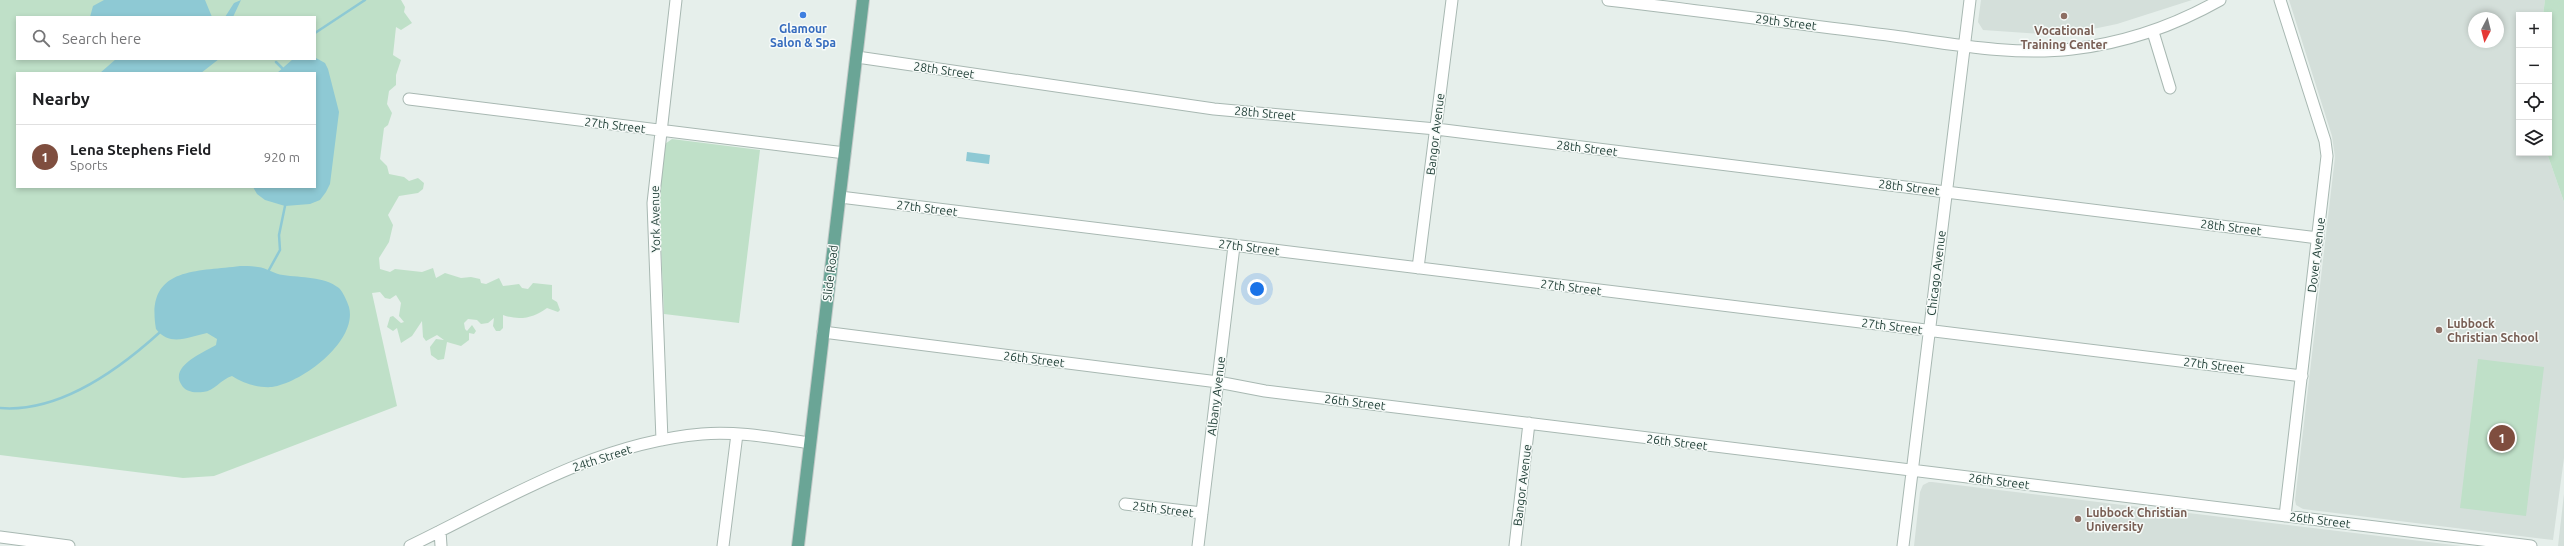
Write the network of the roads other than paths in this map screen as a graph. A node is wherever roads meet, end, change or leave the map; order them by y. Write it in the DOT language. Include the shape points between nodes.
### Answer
graph roads {
  1 [pos="676,0"];
  2 [pos="863,0"];
  3 [pos="1452,0"];
  4 [pos="1608,0"];
  5 [pos="1970,0"];
  6 [pos="2220,0"];
  7 [pos="2280,0"];
  8 [pos="2152,32"];
  9 [pos="1964,45"];
  10 [pos="857,57"];
  11 [pos="2170,88"];
  12 [pos="408,99"];
  13 [pos="1436,129"];
  14 [pos="660,131"];
  15 [pos="845,152"];
  16 [pos="1946,191"];
  17 [pos="840,197"];
  18 [pos="2318,238"];
  19 [pos="1234,246"];
  20 [pos="1418,268"];
  21 [pos="1929,331"];
  22 [pos="823,332"];
  23 [pos="2302,376"];
  24 [pos="1218,382"];
  25 [pos="1530,423"];
  26 [pos="737,434"];
  27 [pos="662,440"];
  28 [pos="810,443"];
  29 [pos="1912,471"];
  30 [pos="1125,504"];
  31 [pos="1202,513"];
  32 [pos="2285,516"];
  33 [pos="440,532"];
  34 [pos="0,537"];
  35 [pos="68,546"];
  36 [pos="410,546"];
  37 [pos="441,546"];
  38 [pos="723,546"];
  39 [pos="798,546"];
  40 [pos="1200,546"];
  41 [pos="1515,546"];
  42 [pos="1903,546"];
  43 [pos="2531,546"];
  1 -- 14 [label="street, York Avenue"];
  2 -- 10 [label="main road, Slide Road"];
  3 -- 13 [label="street, Bangor Avenue"];
  4 -- 9 [label="street, 29th Street"];
  5 -- 9 [label="street, Chicago Avenue"];
  6 -- 8 [label="street, 29th Street"];
  7 -- 18 [label="street, Dover Avenue" via="2326,146 2327,168"];
  8 -- 9 [label="street, 29th Street" via="2072,50 2004,49"];
  8 -- 11 [label="street"];
  9 -- 16 [label="street, Chicago Avenue"];
  10 -- 13 [label="street, 28th Street" via="1214,109"];
  10 -- 15 [label="main road, Slide Road"];
  12 -- 14 [label="street, 27th Street"];
  13 -- 16 [label="street, 28th Street"];
  13 -- 20 [label="street, Bangor Avenue"];
  14 -- 15 [label="street, 27th Street"];
  14 -- 27 [label="street, York Avenue" via="653,202"];
  15 -- 17 [label="main road, Slide Road"];
  16 -- 18 [label="street, 28th Street"];
  16 -- 21 [label="street, Chicago Avenue"];
  17 -- 19 [label="street, 27th Street"];
  17 -- 22 [label="main road, Slide Road"];
  18 -- 23 [label="street, Dover Avenue"];
  19 -- 20 [label="street, 27th Street"];
  19 -- 24 [label="street, Albany Avenue"];
  20 -- 21 [label="street, 27th Street"];
  21 -- 23 [label="street, 27th Street"];
  21 -- 29 [label="street, Chicago Avenue"];
  22 -- 24 [label="street, 26th Street"];
  22 -- 28 [label="main road, Slide Road"];
  23 -- 32 [label="street, Dover Avenue"];
  24 -- 25 [label="street, 26th Street" via="1265,391"];
  24 -- 31 [label="street, Albany Avenue"];
  25 -- 29 [label="street, 26th Street"];
  25 -- 41 [label="street, Bangor Avenue"];
  26 -- 27 [label="street, 24th Street" via="702,434"];
  26 -- 28 [label="street, 24th Street"];
  26 -- 38 [label="street"];
  27 -- 33 [label="street, 24th Street" via="595,459 514,492"];
  28 -- 39 [label="main road, Slide Road"];
  29 -- 32 [label="street, 26th Street"];
  29 -- 42 [label="street, Chicago Avenue"];
  30 -- 31 [label="street, 25th Street"];
  31 -- 40 [label="street, Albany Avenue"];
  32 -- 43 [label="street, 26th Street"];
  33 -- 36 [label="street, 24th Street"];
  33 -- 37 [label="street"];
  34 -- 35 [label="street"];
}
